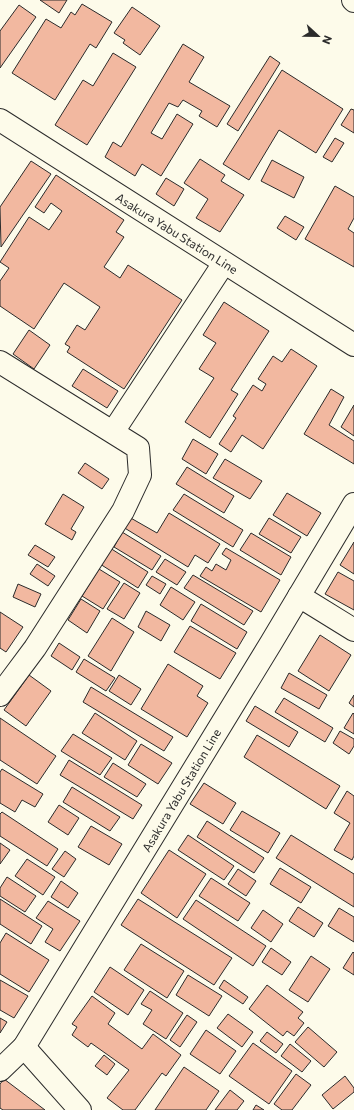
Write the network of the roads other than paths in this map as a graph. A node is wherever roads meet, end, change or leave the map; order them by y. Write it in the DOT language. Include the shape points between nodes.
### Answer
graph roads {
  1 [pos="0,120"];
  2 [pos="224,263"];
  3 [pos="354,345"];
  4 [pos="0,362"];
  5 [pos="113,432"];
  6 [pos="354,504"];
  7 [pos="298,596"];
  8 [pos="354,630"];
  9 [pos="0,695"];
  10 [pos="24,1047"];
  11 [pos="0,1070"];
  12 [pos="80,1110"];
  1 -- 2 [label="main road, Asakura Yabu Station Line"];
  2 -- 3 [label="main road, Asakura Yabu Station Line"];
  2 -- 5 [label="main road"];
  4 -- 5 [label="main road"];
  5 -- 9 [label="main road" via="138,448 140,475 122,511 35,648"];
  6 -- 7 [label="main road, Asakura Yabu Station Line"];
  7 -- 8 [label="main road"];
  7 -- 10 [label="main road, Asakura Yabu Station Line"];
  10 -- 11 [label="main road, Asakura Yabu Station Line"];
  10 -- 12 [label="main road"];
}
